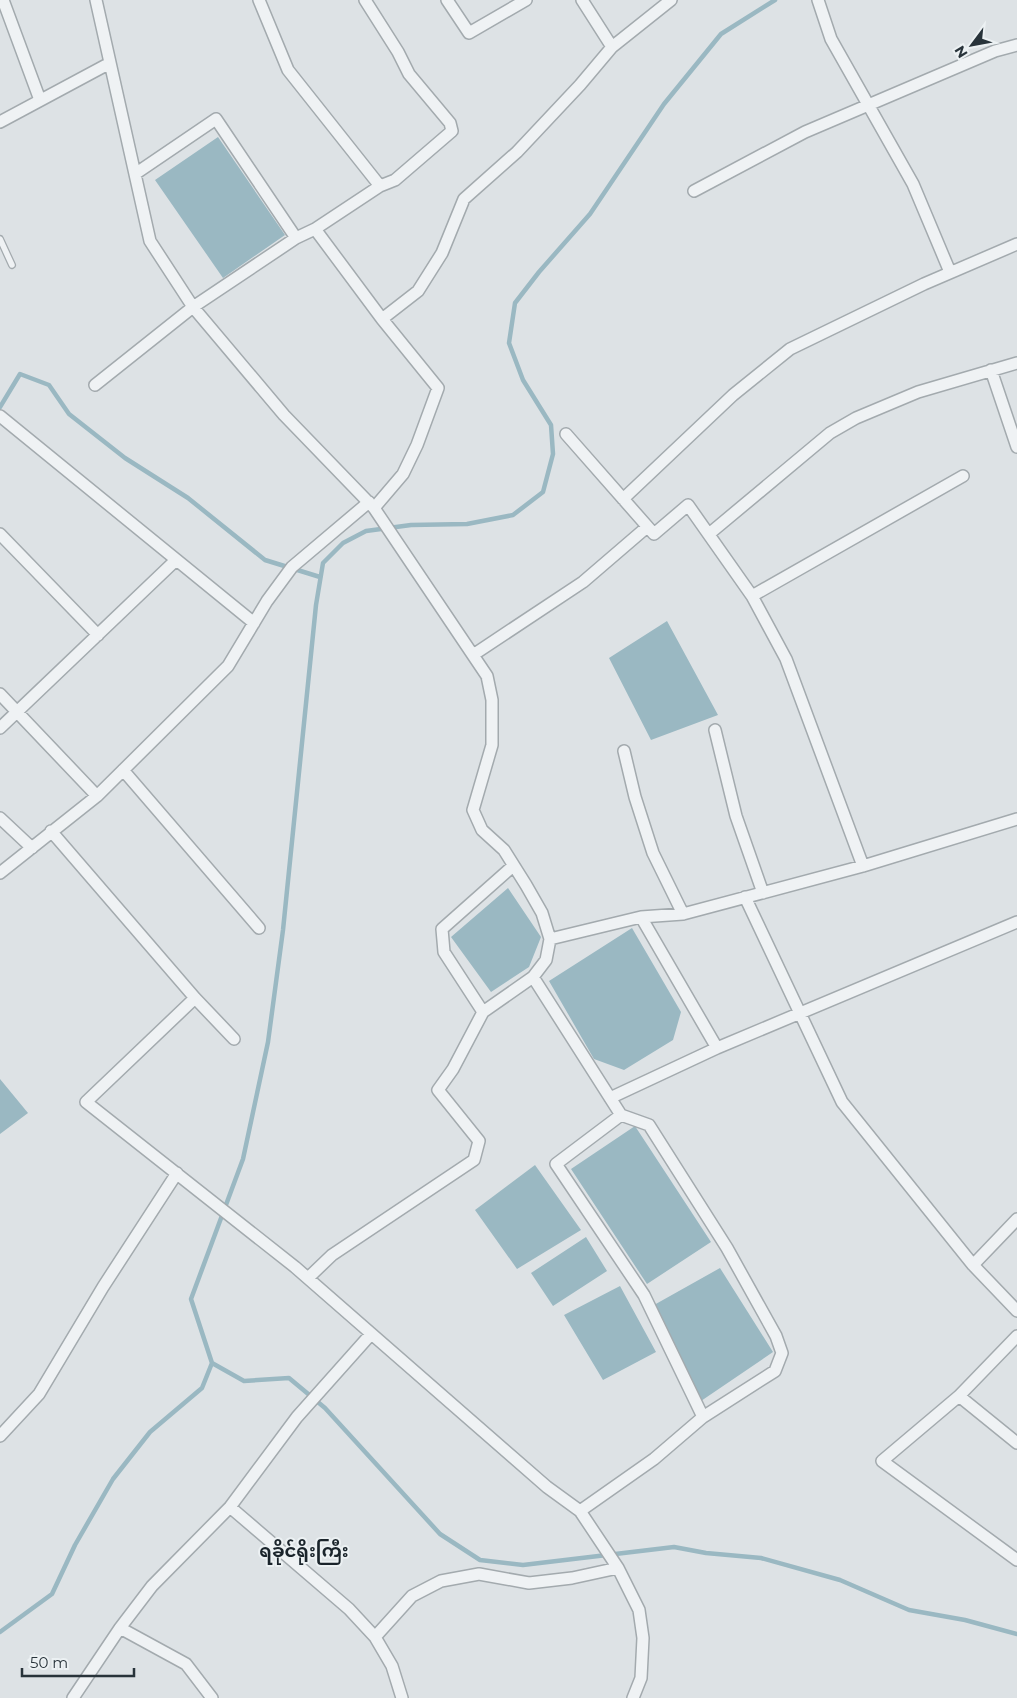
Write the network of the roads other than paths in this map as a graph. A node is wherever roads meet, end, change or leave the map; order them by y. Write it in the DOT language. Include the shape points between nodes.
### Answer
graph roads {
  1 [pos="3,0"];
  2 [pos="96,0"];
  3 [pos="259,0"];
  4 [pos="365,0"];
  5 [pos="447,0"];
  6 [pos="526,0"];
  7 [pos="582,0"];
  8 [pos="671,0"];
  9 [pos="818,0"];
  10 [pos="1017,45"];
  11 [pos="612,47"];
  12 [pos="110,63"];
  13 [pos="40,100"];
  14 [pos="868,104"];
  15 [pos="0,122"];
  16 [pos="135,174"];
  17 [pos="380,186"];
  18 [pos="694,192"];
  19 [pos="314,229"];
  20 [pos="296,238"];
  21 [pos="0,239"];
  22 [pos="1017,244"];
  23 [pos="12,266"];
  24 [pos="950,272"];
  25 [pos="193,307"];
  26 [pos="382,319"];
  27 [pos="1017,363"];
  28 [pos="991,370"];
  29 [pos="95,385"];
  30 [pos="0,416"];
  31 [pos="566,434"];
  32 [pos="1017,447"];
  33 [pos="963,476"];
  34 [pos="623,499"];
  35 [pos="371,505"];
  36 [pos="647,527"];
  37 [pos="0,534"];
  38 [pos="709,534"];
  39 [pos="176,560"];
  40 [pos="752,596"];
  41 [pos="254,623"];
  42 [pos="98,635"];
  43 [pos="473,655"];
  44 [pos="0,694"];
  45 [pos="18,712"];
  46 [pos="0,728"];
  47 [pos="715,730"];
  48 [pos="624,750"];
  49 [pos="123,770"];
  50 [pos="97,796"];
  51 [pos="0,818"];
  52 [pos="1017,819"];
  53 [pos="51,831"];
  54 [pos="32,848"];
  55 [pos="514,866"];
  56 [pos="863,866"];
  57 [pos="0,873"];
  58 [pos="763,893"];
  59 [pos="746,897"];
  60 [pos="683,914"];
  61 [pos="642,917"];
  62 [pos="1017,922"];
  63 [pos="259,928"];
  64 [pos="550,939"];
  65 [pos="533,976"];
  66 [pos="195,998"];
  67 [pos="483,1012"];
  68 [pos="799,1013"];
  69 [pos="234,1040"];
  70 [pos="717,1048"];
  71 [pos="610,1098"];
  72 [pos="621,1116"];
  73 [pos="177,1173"];
  74 [pos="1017,1218"];
  75 [pos="973,1265"];
  76 [pos="308,1278"];
  77 [pos="1017,1311"];
  78 [pos="371,1334"];
  79 [pos="1017,1336"];
  80 [pos="959,1396"];
  81 [pos="703,1417"];
  82 [pos="0,1436"];
  83 [pos="1017,1443"];
  84 [pos="230,1507"];
  85 [pos="580,1511"];
  86 [pos="1017,1560"];
  87 [pos="618,1568"];
  88 [pos="120,1628"];
  89 [pos="375,1637"];
  90 [pos="73,1698"];
  91 [pos="212,1698"];
  92 [pos="402,1698"];
  93 [pos="633,1698"];
  1 -- 13 [label="street"];
  2 -- 12 [label="street"];
  3 -- 17 [label="street" via="288,70"];
  4 -- 17 [label="street" via="409,74 452,127 450,133 395,180"];
  5 -- 6 [label="street" via="469,33"];
  7 -- 11 [label="street"];
  8 -- 11 [label="street"];
  9 -- 14 [label="street" via="831,39"];
  10 -- 14 [label="street" via="995,51"];
  11 -- 26 [label="street" via="517,152 464,199 442,253 418,291"];
  12 -- 13 [label="street"];
  12 -- 16 [label="street"];
  13 -- 15 [label="street"];
  14 -- 18 [label="street" via="805,132"];
  14 -- 24 [label="street" via="913,184"];
  16 -- 20 [label="street" via="216,120"];
  16 -- 25 [label="street" via="150,241"];
  17 -- 19 [label="street"];
  19 -- 20 [label="street"];
  19 -- 26 [label="street"];
  20 -- 25 [label="street"];
  21 -- 23 [label="lane"];
  22 -- 24 [label="street"];
  24 -- 34 [label="street" via="790,349 733,395"];
  25 -- 29 [label="street"];
  25 -- 35 [label="street" via="284,414"];
  26 -- 35 [label="street" via="438,388 403,474"];
  27 -- 28 [label="street"];
  28 -- 32 [label="street"];
  28 -- 38 [label="street" via="918,392 830,433"];
  30 -- 39 [label="street"];
  31 -- 34 [label="street"];
  33 -- 40 [label="street"];
  34 -- 36 [label="street"];
  35 -- 41 [label="street" via="292,567"];
  35 -- 43 [label="street"];
  36 -- 38 [label="street" via="654,534 688,505"];
  36 -- 43 [label="street" via="584,582"];
  37 -- 42 [label="street"];
  38 -- 40 [label="street"];
  39 -- 41 [label="street"];
  39 -- 42 [label="street"];
  40 -- 56 [label="street" via="786,659"];
  41 -- 49 [label="street" via="228,666"];
  42 -- 45 [label="street"];
  43 -- 55 [label="street" via="486,676 492,700 492,745 473,810 482,830 504,850"];
  44 -- 45 [label="street"];
  45 -- 46 [label="street"];
  45 -- 50 [label="street"];
  47 -- 58 [label="street" via="736,816"];
  48 -- 60 [label="street" via="653,853"];
  49 -- 50 [label="street"];
  49 -- 63 [label="street"];
  50 -- 53 [label="street"];
  51 -- 54 [label="street"];
  52 -- 56 [label="street"];
  53 -- 54 [label="street"];
  53 -- 66 [label="street"];
  54 -- 57 [label="street"];
  55 -- 64 [label="street" via="542,913"];
  55 -- 67 [label="street" via="442,929 444,952"];
  56 -- 58 [label="street"];
  58 -- 59 [label="street"];
  59 -- 60 [label="street"];
  59 -- 68 [label="street"];
  60 -- 61 [label="street"];
  61 -- 64 [label="street"];
  61 -- 70 [label="street"];
  62 -- 68 [label="street"];
  64 -- 65 [label="street" via="546,960"];
  65 -- 67 [label="street"];
  65 -- 71 [label="street"];
  66 -- 69 [label="street"];
  66 -- 73 [label="street" via="86,1102"];
  67 -- 76 [label="street" via="438,1090 480,1142 474,1160 332,1255"];
  68 -- 70 [label="street"];
  68 -- 75 [label="street" via="842,1102"];
  70 -- 71 [label="street"];
  71 -- 72 [label="street"];
  72 -- 81 [label="street" via="556,1164 644,1295"];
  72 -- 81 [label="street" via="649,1125 727,1248 776,1336 782,1353 775,1371"];
  73 -- 76 [label="street"];
  73 -- 82 [label="street" via="39,1394"];
  74 -- 75 [label="street"];
  75 -- 77 [label="street"];
  76 -- 78 [label="street"];
  78 -- 84 [label="street" via="298,1417"];
  78 -- 85 [label="street" via="547,1487"];
  79 -- 80 [label="street"];
  80 -- 83 [label="street"];
  80 -- 86 [label="street" via="882,1461"];
  81 -- 85 [label="street" via="654,1459"];
  84 -- 88 [label="street" via="152,1586"];
  84 -- 89 [label="street" via="349,1609"];
  85 -- 87 [label="street"];
  87 -- 89 [label="street" via="529,1583 479,1574 441,1581 412,1596"];
  87 -- 93 [label="street" via="639,1610 643,1638 640,1678"];
  88 -- 90 [label="street"];
  88 -- 91 [label="street" via="186,1664"];
  89 -- 92 [label="street" via="392,1666"];
}
